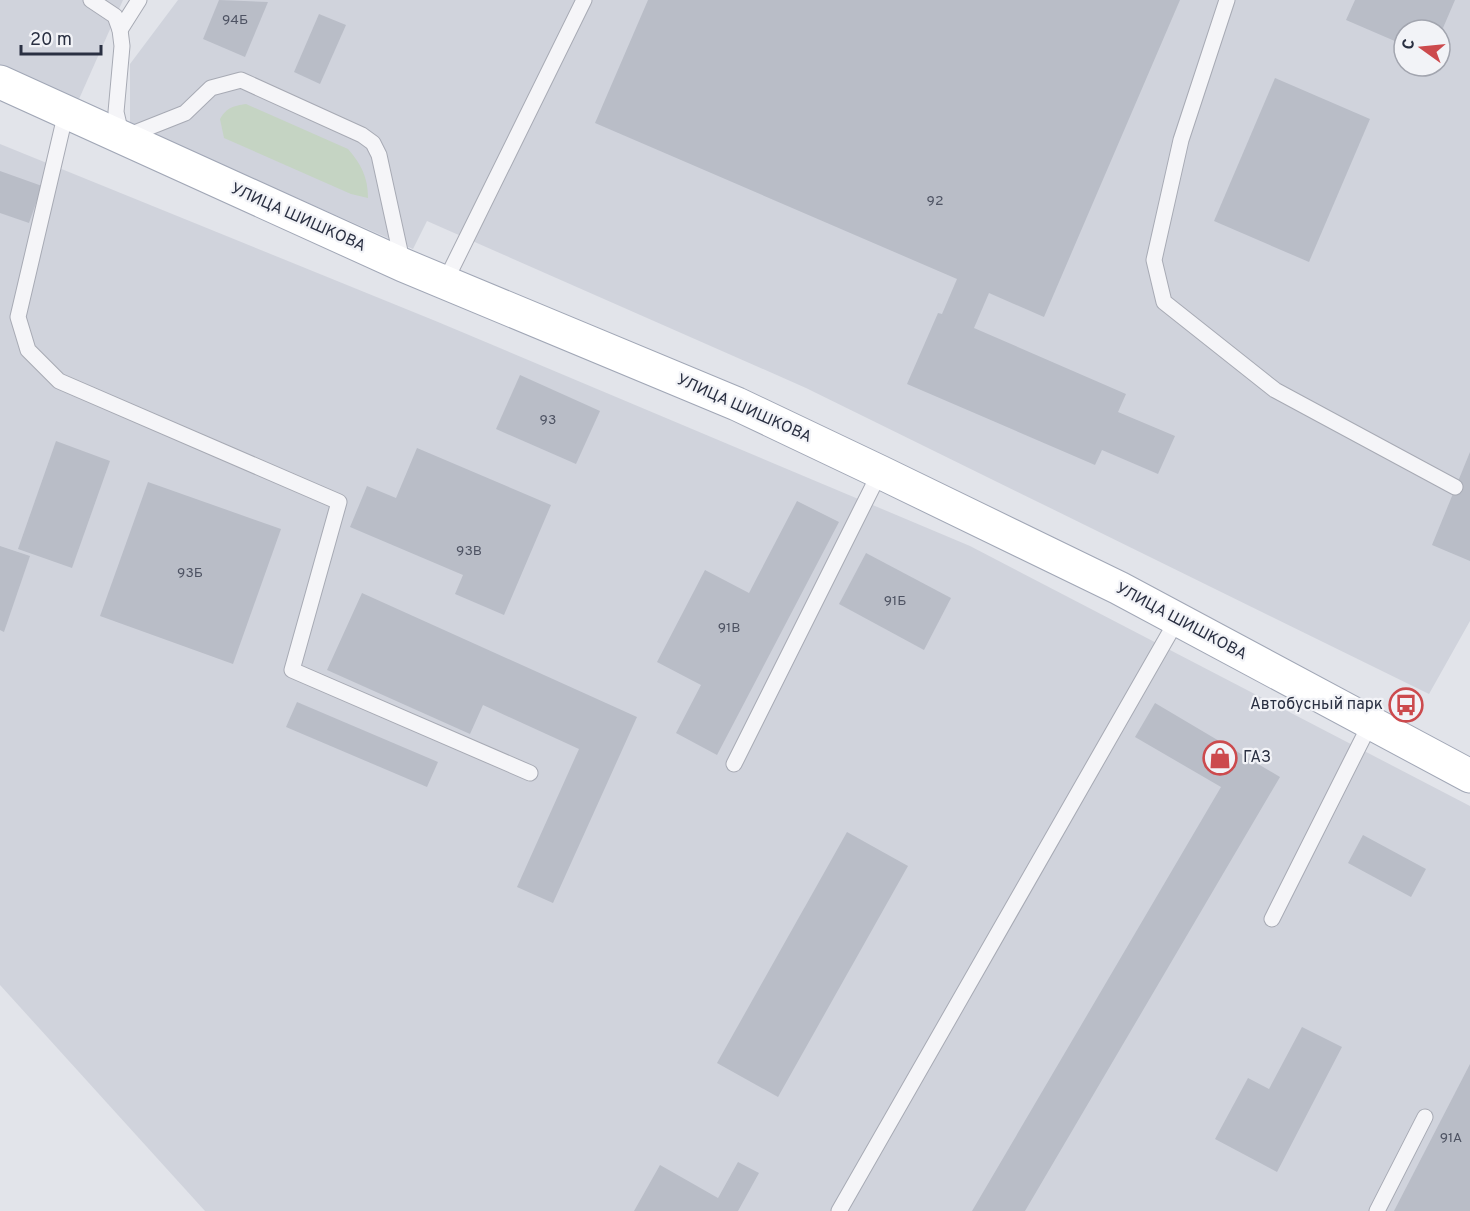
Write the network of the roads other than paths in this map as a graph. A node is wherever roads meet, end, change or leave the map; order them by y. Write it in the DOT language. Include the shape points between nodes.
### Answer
graph roads {
  1 [pos="91,0"];
  2 [pos="138,0"];
  3 [pos="584,0"];
  4 [pos="1227,0"];
  5 [pos="120,30"];
  6 [pos="0,82"];
  7 [pos="66,112"];
  8 [pos="122,138"];
  9 [pos="403,265"];
  10 [pos="445,282"];
  11 [pos="880,472"];
  12 [pos="1455,487"];
  13 [pos="1178,620"];
  14 [pos="1370,724"];
  15 [pos="734,764"];
  16 [pos="530,773"];
  17 [pos="1470,776"];
  18 [pos="1272,919"];
  19 [pos="1425,1117"];
  20 [pos="839,1211"];
  21 [pos="1377,1211"];
  1 -- 5 [label="lane" via="115,16"];
  2 -- 5 [label="lane"];
  3 -- 10 [label="lane"];
  4 -- 12 [label="lane" via="1181,140 1154,260 1164,302 1275,390"];
  5 -- 8 [label="lane" via="116,112"];
  6 -- 7 [label="main road, УЛИЦА ШИШКОВА"];
  7 -- 8 [label="main road, УЛИЦА ШИШКОВА"];
  7 -- 16 [label="lane" via="18,317 28,350 59,381 339,502 291,670"];
  8 -- 9 [label="main road, УЛИЦА ШИШКОВА"];
  8 -- 9 [label="lane" via="184,113 211,88 241,80 373,143"];
  9 -- 10 [label="main road, УЛИЦА ШИШКОВА"];
  10 -- 11 [label="main road, УЛИЦА ШИШКОВА" via="737,404"];
  11 -- 13 [label="main road, УЛИЦА ШИШКОВА" via="1062,559"];
  11 -- 15 [label="lane"];
  13 -- 14 [label="main road, УЛИЦА ШИШКОВА"];
  13 -- 20 [label="lane"];
  14 -- 17 [label="main road, УЛИЦА ШИШКОВА"];
  14 -- 18 [label="lane"];
  19 -- 21 [label="lane"];
}
